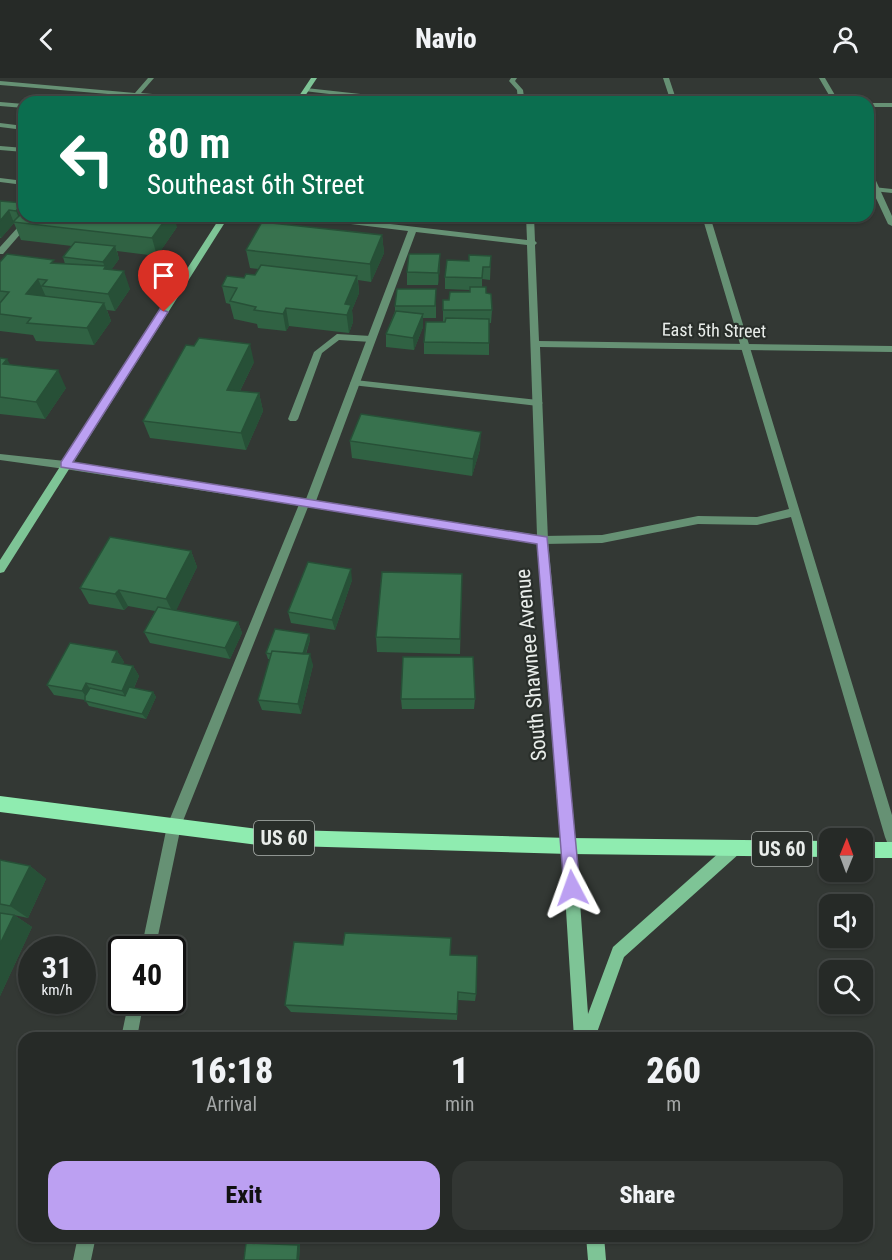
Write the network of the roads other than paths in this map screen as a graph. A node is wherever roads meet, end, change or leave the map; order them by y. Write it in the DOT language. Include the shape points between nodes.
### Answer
graph roads {
  1 [pos="151,78"];
  2 [pos="314,78"];
  3 [pos="666,78"];
  4 [pos="822,78"];
  5 [pos="511,79"];
  6 [pos="0,82"];
  7 [pos="306,90"];
  8 [pos="137,94"];
  9 [pos="158,96"];
  10 [pos="302,96"];
  11 [pos="360,96"];
  12 [pos="521,96"];
  13 [pos="672,96"];
  14 [pos="832,96"];
  15 [pos="0,104"];
  16 [pos="874,105"];
  17 [pos="892,105"];
  18 [pos="18,106"];
  19 [pos="0,125"];
  20 [pos="18,127"];
  21 [pos="0,148"];
  22 [pos="18,150"];
  23 [pos="0,180"];
  24 [pos="18,182"];
  25 [pos="874,185"];
  26 [pos="876,189"];
  27 [pos="892,191"];
  28 [pos="27,222"];
  29 [pos="221,222"];
  30 [pos="353,222"];
  31 [pos="531,222"];
  32 [pos="708,222"];
  33 [pos="892,224"];
  34 [pos="413,229"];
  35 [pos="533,243"];
  36 [pos="0,252"];
  37 [pos="371,339"];
  38 [pos="536,344"];
  39 [pos="744,347"];
  40 [pos="892,349"];
  41 [pos="355,383"];
  42 [pos="538,403"];
  43 [pos="293,419"];
  44 [pos="0,457"];
  45 [pos="65,465"];
  46 [pos="307,503"];
  47 [pos="794,512"];
  48 [pos="543,540"];
  49 [pos="0,569"];
  50 [pos="0,804"];
  51 [pos="174,826"];
  52 [pos="892,837"];
  53 [pos="569,846"];
  54 [pos="735,848"];
  55 [pos="819,849"];
  56 [pos="873,850"];
  57 [pos="892,850"];
  58 [pos="151,936"];
  59 [pos="134,1014"];
  60 [pos="130,1032"];
  61 [pos="584,1032"];
  62 [pos="586,1032"];
  63 [pos="86,1242"];
  64 [pos="596,1242"];
  65 [pos="82,1260"];
  66 [pos="597,1260"];
  1 -- 8 [label="street"];
  2 -- 7 [label="street"];
  3 -- 13 [label="street"];
  4 -- 14 [label="street"];
  5 -- 12 [label="street"];
  6 -- 8 [label="street"];
  7 -- 10 [label="street"];
  7 -- 11 [label="street"];
  8 -- 9 [label="street"];
  15 -- 18 [label="street"];
  16 -- 17 [label="street"];
  19 -- 20 [label="street"];
  21 -- 22 [label="street"];
  23 -- 24 [label="street"];
  25 -- 26 [label="street"];
  26 -- 27 [label="street"];
  26 -- 33 [label="street"];
  28 -- 36 [label="street"];
  29 -- 45 [label="street"];
  30 -- 34 [label="street"];
  31 -- 35 [label="street, South Shawnee Avenue"];
  32 -- 39 [label="street"];
  34 -- 35 [label="street"];
  34 -- 37 [label="street"];
  35 -- 38 [label="street, South Shawnee Avenue"];
  37 -- 41 [label="street"];
  37 -- 43 [label="street" via="337,337 318,352"];
  38 -- 39 [label="street, East 5th Street"];
  38 -- 42 [label="street, South Shawnee Avenue"];
  39 -- 40 [label="street, East 5th Street"];
  39 -- 47 [label="street"];
  41 -- 42 [label="street"];
  41 -- 46 [label="street"];
  42 -- 48 [label="street, South Shawnee Avenue"];
  44 -- 45 [label="street"];
  45 -- 46 [label="street"];
  45 -- 49 [label="street"];
  46 -- 48 [label="street"];
  46 -- 51 [label="street"];
  47 -- 48 [label="street" via="757,521 698,520 602,539"];
  47 -- 52 [label="street"];
  48 -- 53 [label="street, South Shawnee Avenue"];
  50 -- 51 [label="main road, US 60"];
  51 -- 53 [label="main road, US 60" via="257,837"];
  51 -- 58 [label="street"];
  53 -- 54 [label="main road, US 60"];
  53 -- 61 [label="street, South Shawnee Avenue"];
  54 -- 55 [label="main road, US 60"];
  54 -- 62 [label="street" via="618,952"];
  56 -- 57 [label="main road"];
  59 -- 60 [label="street"];
  63 -- 65 [label="street"];
  64 -- 66 [label="street"];
}
